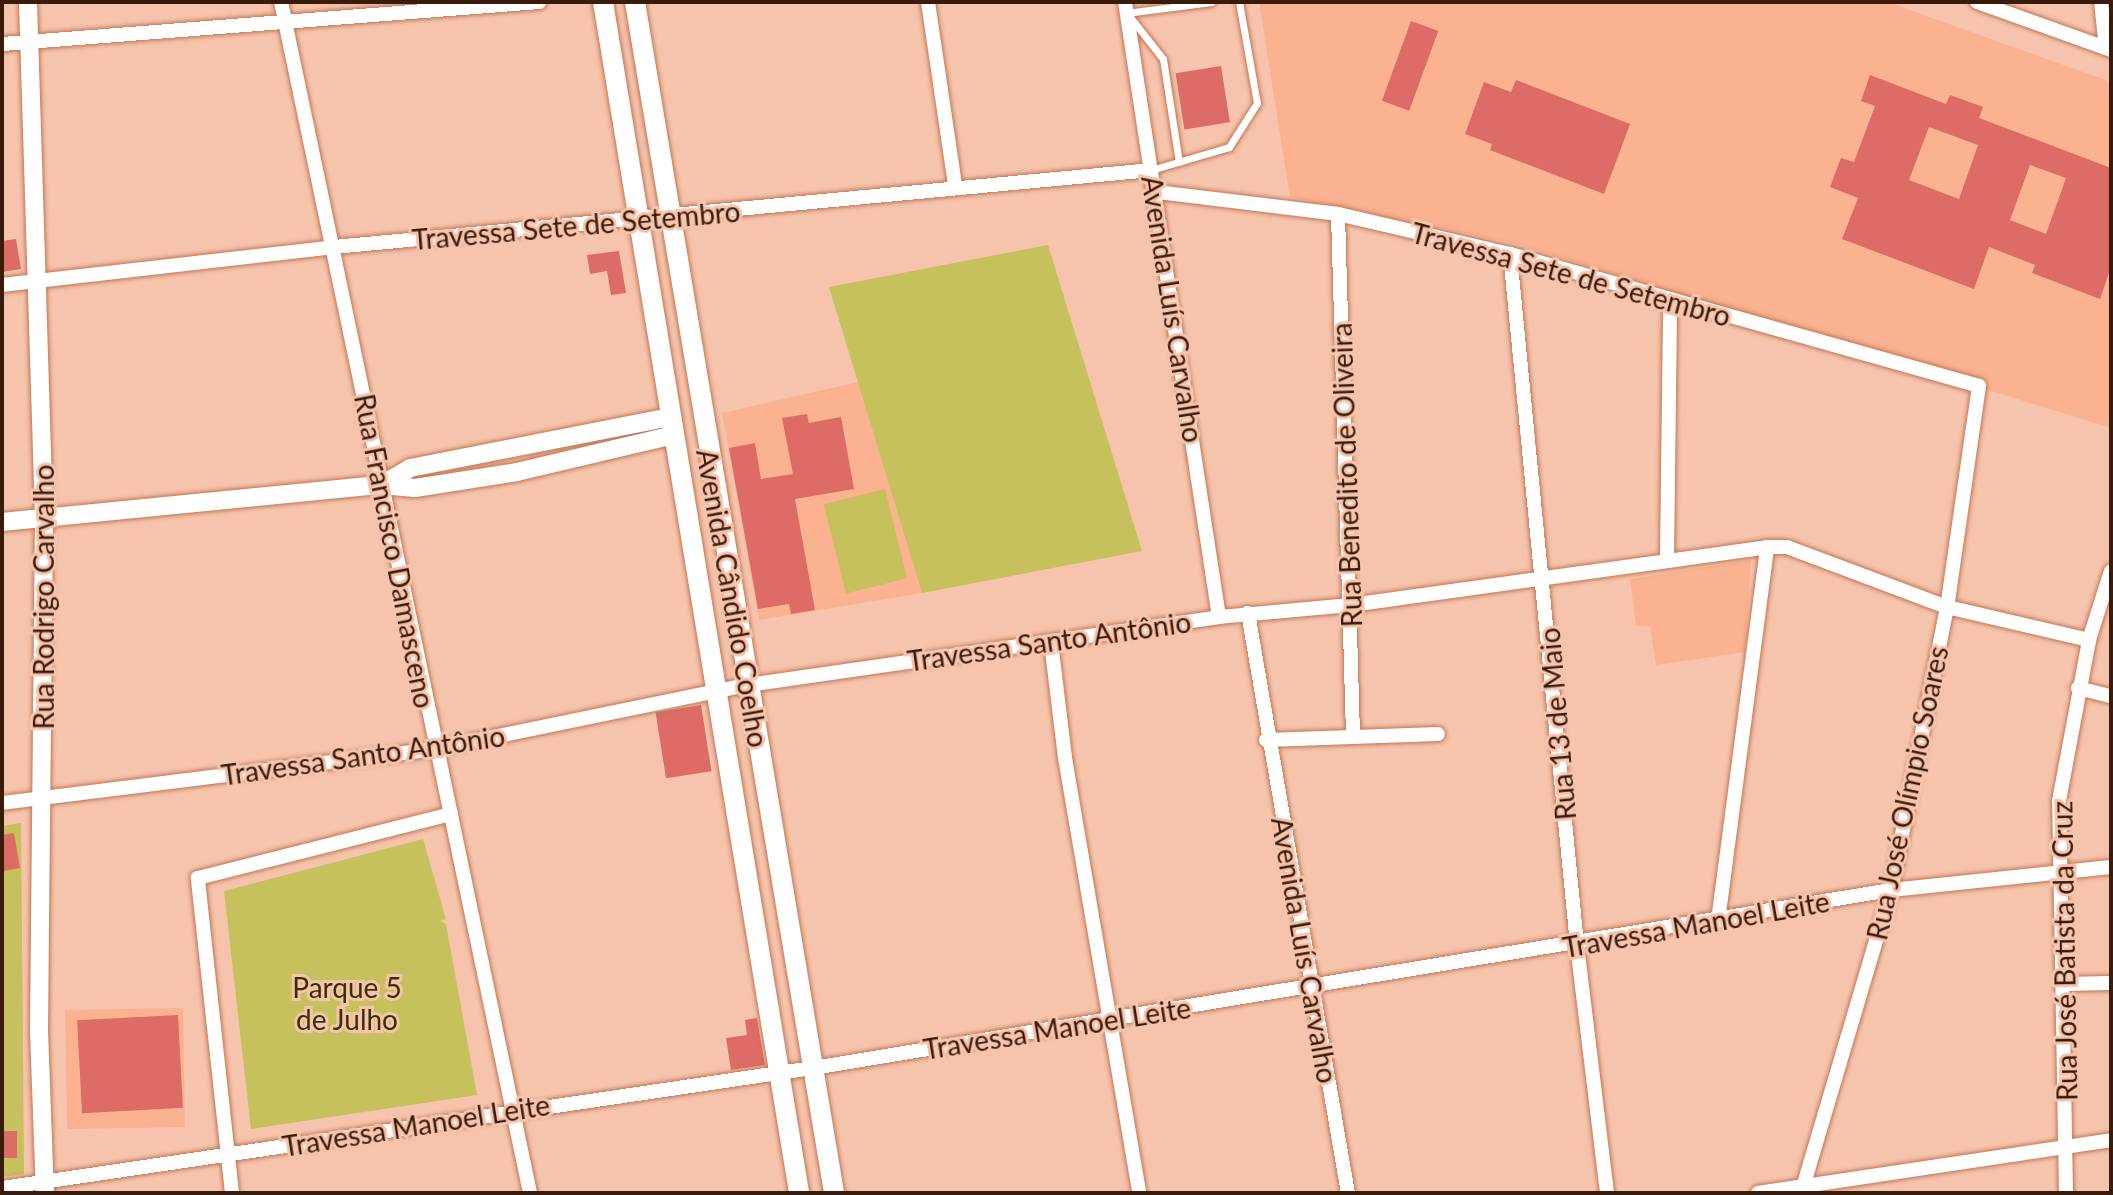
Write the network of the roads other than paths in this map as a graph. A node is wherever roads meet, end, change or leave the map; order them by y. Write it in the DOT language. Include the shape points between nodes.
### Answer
graph roads {
  1 [pos="28,2"];
  2 [pos="281,2"];
  3 [pos="539,2"];
  4 [pos="603,2"];
  5 [pos="635,2"];
  6 [pos="928,2"];
  7 [pos="1211,2"];
  8 [pos="1239,2"];
  9 [pos="1977,2"];
  10 [pos="2101,2"];
  11 [pos="1126,7"];
  12 [pos="283,20"];
  13 [pos="31,41"];
  14 [pos="2,44"];
  15 [pos="2108,49"];
  16 [pos="1179,162"];
  17 [pos="1151,170"];
  18 [pos="955,185"];
  19 [pos="1157,192"];
  20 [pos="1338,214"];
  21 [pos="671,218"];
  22 [pos="639,222"];
  23 [pos="334,247"];
  24 [pos="1510,254"];
  25 [pos="36,282"];
  26 [pos="2,285"];
  27 [pos="1670,299"];
  28 [pos="1979,386"];
  29 [pos="672,426"];
  30 [pos="514,449"];
  31 [pos="517,472"];
  32 [pos="381,485"];
  33 [pos="44,517"];
  34 [pos="2,522"];
  35 [pos="1767,547"];
  36 [pos="1667,559"];
  37 [pos="2111,571"];
  38 [pos="1544,577"];
  39 [pos="1351,605"];
  40 [pos="1947,607"];
  41 [pos="1248,613"];
  42 [pos="1219,617"];
  43 [pos="2089,640"];
  44 [pos="1051,642"];
  45 [pos="748,685"];
  46 [pos="2078,688"];
  47 [pos="718,690"];
  48 [pos="2111,696"];
  49 [pos="1438,734"];
  50 [pos="1353,736"];
  51 [pos="1266,740"];
  52 [pos="435,749"];
  53 [pos="43,798"];
  54 [pos="2,803"];
  55 [pos="451,814"];
  56 [pos="2111,867"];
  57 [pos="2061,869"];
  58 [pos="1891,890"];
  59 [pos="1718,921"];
  60 [pos="1577,945"];
  61 [pos="2111,983"];
  62 [pos="2064,984"];
  63 [pos="1314,986"];
  64 [pos="1108,1021"];
  65 [pos="813,1068"];
  66 [pos="779,1072"];
  67 [pos="512,1109"];
  68 [pos="2111,1140"];
  69 [pos="2066,1147"];
  70 [pos="226,1153"];
  71 [pos="2,1188"];
  72 [pos="44,1188"];
  73 [pos="1801,1190"];
  74 [pos="232,1193"];
  75 [pos="530,1193"];
  76 [pos="799,1193"];
  77 [pos="834,1193"];
  78 [pos="1139,1193"];
  79 [pos="1348,1193"];
  80 [pos="1607,1193"];
  81 [pos="1758,1193"];
  82 [pos="2066,1193"];
  1 -- 13 [label="street, Rua Rodrigo Carvalho"];
  2 -- 12 [label="street, Rua Francisco Damasceno"];
  3 -- 12 [label="street"];
  4 -- 22 [label="main road, Avenida Cândido Coelho"];
  5 -- 21 [label="main road, Avenida Cândido Coelho"];
  6 -- 18 [label="street"];
  7 -- 11 [label="lane"];
  8 -- 16 [label="lane" via="1257,103 1229,147"];
  9 -- 15 [label="street"];
  10 -- 15 [label="street"];
  11 -- 16 [label="lane" via="1163,59"];
  11 -- 17 [label="street, Avenida Luís Carvalho"];
  12 -- 13 [label="street"];
  12 -- 23 [label="street, Rua Francisco Damasceno"];
  13 -- 14 [label="street"];
  13 -- 25 [label="street, Rua Rodrigo Carvalho"];
  16 -- 17 [label="lane"];
  17 -- 18 [label="street, Travessa Sete de Setembro"];
  17 -- 19 [label="street, Avenida Luís Carvalho"];
  18 -- 21 [label="street, Travessa Sete de Setembro"];
  19 -- 20 [label="street, Travessa Sete de Setembro"];
  19 -- 42 [label="street, Avenida Luís Carvalho"];
  20 -- 24 [label="street, Travessa Sete de Setembro"];
  20 -- 39 [label="street, Rua Benedito de Oliveira"];
  21 -- 22 [label="street, Travessa Sete de Setembro"];
  21 -- 45 [label="main road, Avenida Cândido Coelho"];
  22 -- 23 [label="street, Travessa Sete de Setembro"];
  22 -- 29 [label="main road, Avenida Cândido Coelho"];
  23 -- 25 [label="street, Travessa Sete de Setembro"];
  23 -- 32 [label="street, Rua Francisco Damasceno"];
  24 -- 27 [label="street, Travessa Sete de Setembro"];
  24 -- 38 [label="street, Rua 13 de Maio"];
  25 -- 26 [label="street, Travessa Sete de Setembro"];
  25 -- 33 [label="street, Rua Rodrigo Carvalho"];
  27 -- 28 [label="street, Travessa Sete de Setembro"];
  27 -- 36 [label="street"];
  28 -- 40 [label="street, Rua José Olímpio Soares"];
  29 -- 30 [label="street"];
  29 -- 31 [label="street"];
  29 -- 47 [label="main road, Avenida Cândido Coelho"];
  30 -- 31 [label="street"];
  30 -- 32 [label="street" via="410,468"];
  31 -- 32 [label="street" via="415,488"];
  32 -- 33 [label="street"];
  32 -- 52 [label="street, Rua Francisco Damasceno"];
  33 -- 34 [label="street"];
  33 -- 53 [label="street, Rua Rodrigo Carvalho"];
  35 -- 36 [label="street, Travessa Santo Antônio"];
  35 -- 40 [label="street, Travessa Santo Antônio" via="1787,547"];
  35 -- 59 [label="street"];
  36 -- 38 [label="street, Travessa Santo Antônio"];
  37 -- 43 [label="street, Rua José Batista da Cruz"];
  38 -- 39 [label="street, Travessa Santo Antônio"];
  38 -- 60 [label="street, Rua 13 de Maio"];
  39 -- 41 [label="street, Travessa Santo Antônio"];
  39 -- 50 [label="street, Rua Benedito de Oliveira"];
  40 -- 43 [label="street, Travessa Santo Antônio"];
  40 -- 58 [label="street, Rua José Olímpio Soares"];
  41 -- 42 [label="street, Travessa Santo Antônio"];
  41 -- 51 [label="street, Avenida Luís Carvalho"];
  42 -- 44 [label="street, Travessa Santo Antônio"];
  43 -- 46 [label="street, Rua José Batista da Cruz"];
  44 -- 45 [label="street, Travessa Santo Antônio"];
  44 -- 64 [label="street"];
  45 -- 47 [label="street, Travessa Santo Antônio"];
  45 -- 65 [label="main road, Avenida Cândido Coelho"];
  46 -- 48 [label="street"];
  46 -- 57 [label="street, Rua José Batista da Cruz" via="2059,801"];
  47 -- 52 [label="street, Travessa Santo Antônio"];
  47 -- 66 [label="main road, Avenida Cândido Coelho"];
  49 -- 50 [label="street"];
  50 -- 51 [label="street"];
  51 -- 63 [label="street, Avenida Luís Carvalho"];
  52 -- 53 [label="street, Travessa Santo Antônio"];
  52 -- 55 [label="street, Rua Francisco Damasceno"];
  53 -- 54 [label="street, Travessa Santo Antônio"];
  53 -- 72 [label="street, Rua Rodrigo Carvalho" via="39,1031"];
  55 -- 67 [label="street, Rua Francisco Damasceno"];
  55 -- 70 [label="street" via="198,878"];
  56 -- 57 [label="street, Travessa Manoel Leite"];
  57 -- 58 [label="street, Travessa Manoel Leite"];
  57 -- 62 [label="street, Rua José Batista da Cruz"];
  58 -- 59 [label="street, Travessa Manoel Leite"];
  58 -- 73 [label="street, Rua José Olímpio Soares"];
  59 -- 60 [label="street, Travessa Manoel Leite"];
  60 -- 63 [label="street, Travessa Manoel Leite"];
  60 -- 80 [label="street, Rua 13 de Maio"];
  61 -- 62 [label="street"];
  62 -- 69 [label="street, Rua José Batista da Cruz"];
  63 -- 64 [label="street, Travessa Manoel Leite"];
  63 -- 79 [label="street, Avenida Luís Carvalho"];
  64 -- 65 [label="street, Travessa Manoel Leite"];
  64 -- 78 [label="street"];
  65 -- 66 [label="street, Travessa Manoel Leite"];
  65 -- 77 [label="main road, Avenida Cândido Coelho"];
  66 -- 67 [label="street, Travessa Manoel Leite"];
  66 -- 76 [label="main road, Avenida Cândido Coelho"];
  67 -- 70 [label="street, Travessa Manoel Leite"];
  67 -- 75 [label="street, Rua Francisco Damasceno"];
  68 -- 69 [label="street"];
  69 -- 73 [label="street"];
  69 -- 82 [label="street, Rua José Batista da Cruz"];
  70 -- 72 [label="street, Travessa Manoel Leite"];
  70 -- 74 [label="street"];
  71 -- 72 [label="street, Travessa Manoel Leite"];
  73 -- 81 [label="street"];
}
